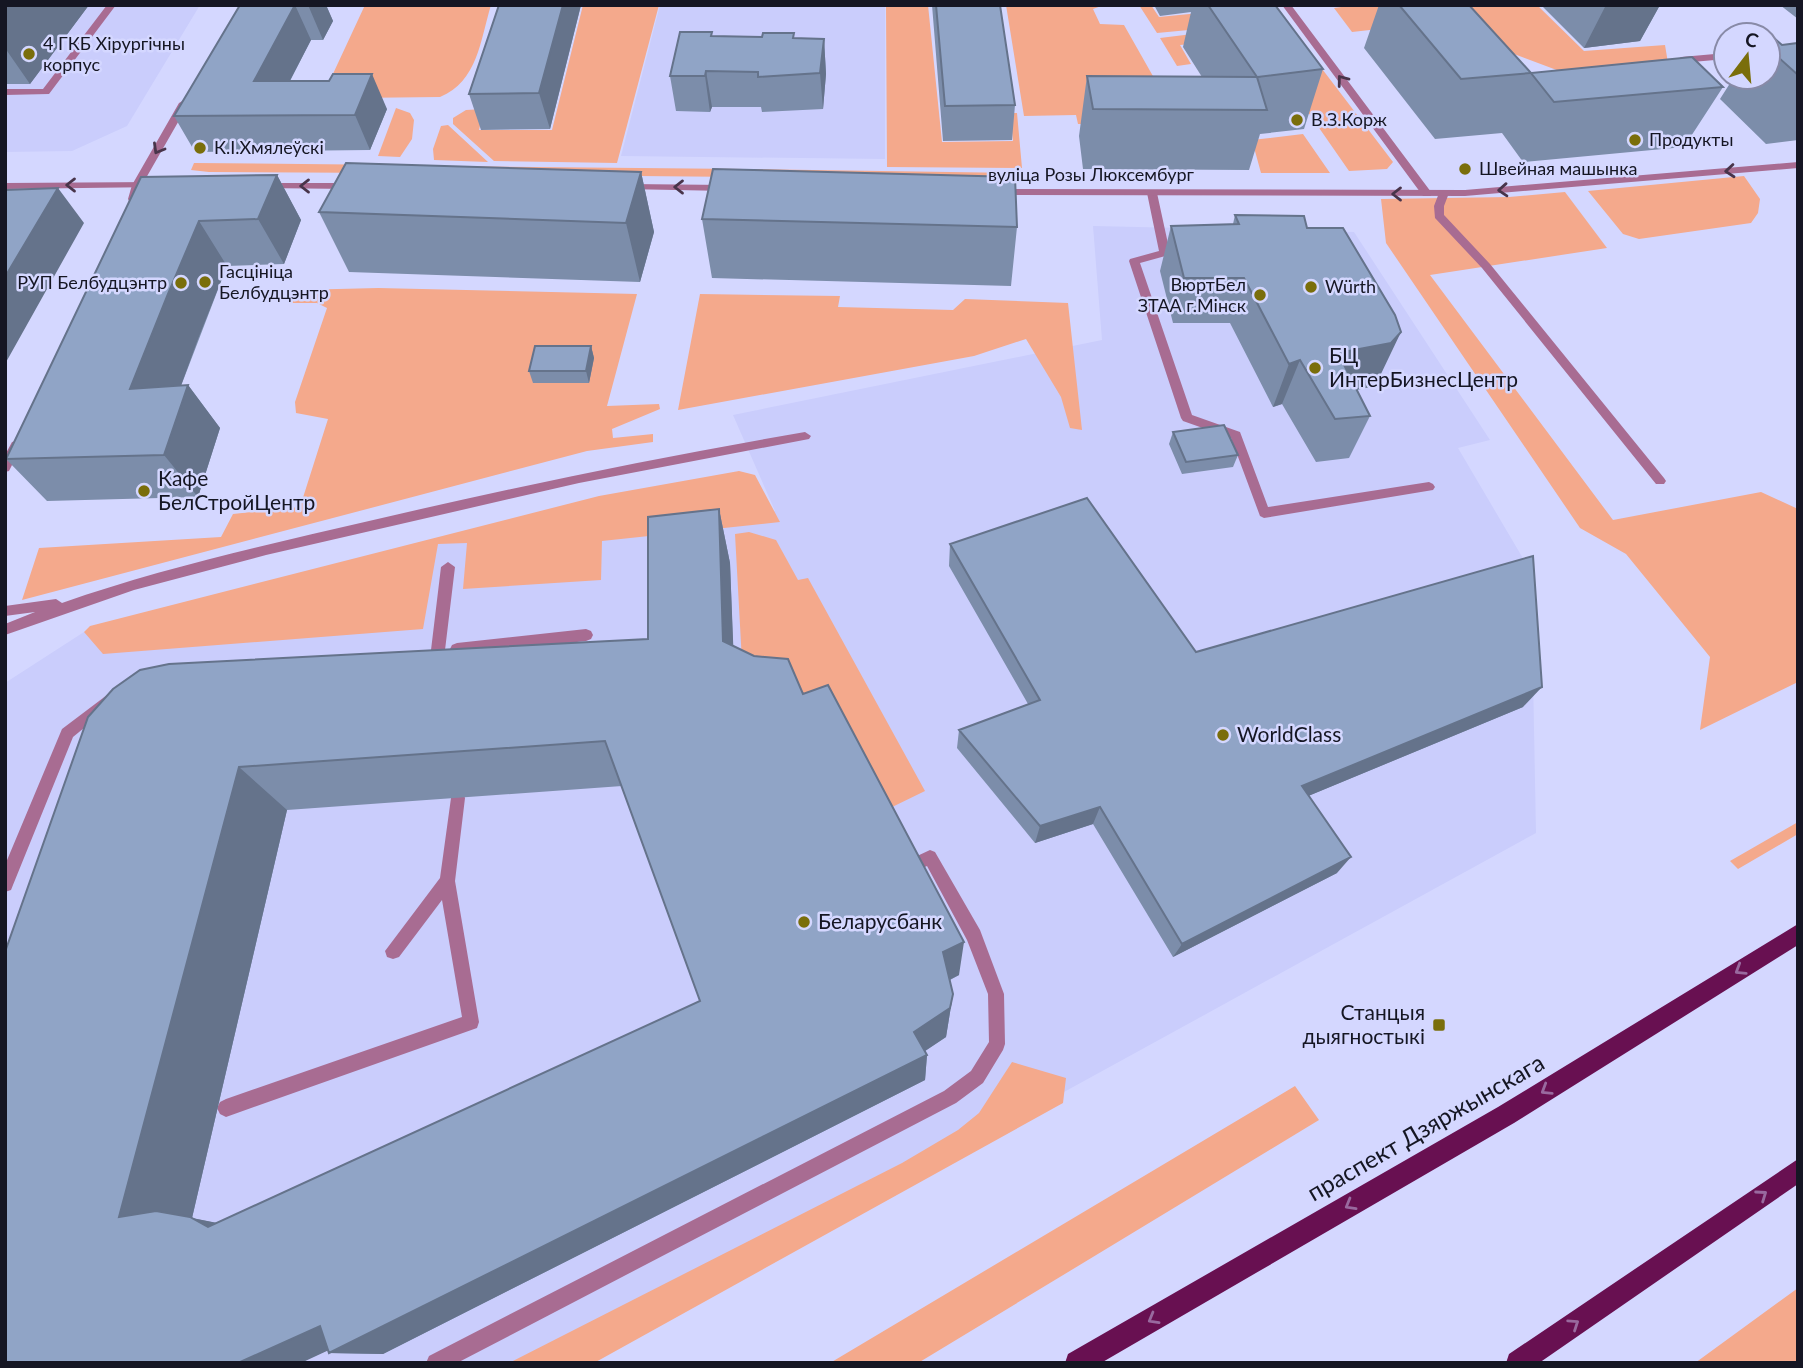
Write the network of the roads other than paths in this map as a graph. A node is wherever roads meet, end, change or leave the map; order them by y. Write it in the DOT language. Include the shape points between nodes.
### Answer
graph roads {
  1 [pos="112,5"];
  2 [pos="1286,5"];
  3 [pos="1712,57"];
  4 [pos="1681,60"];
  5 [pos="5,92"];
  6 [pos="189,95"];
  7 [pos="1798,165"];
  8 [pos="137,185"];
  9 [pos="164,185"];
  10 [pos="5,186"];
  11 [pos="257,186"];
  12 [pos="363,186"];
  13 [pos="621,187"];
  14 [pos="744,189"];
  15 [pos="985,192"];
  16 [pos="1152,193"];
  17 [pos="1444,193"];
  18 [pos="1427,194"];
  19 [pos="131,208"];
  20 [pos="23,431"];
  21 [pos="805,436"];
  22 [pos="5,468"];
  23 [pos="1660,481"];
  24 [pos="1429,487"];
  25 [pos="448,566"];
  26 [pos="75,601"];
  27 [pos="5,611"];
  28 [pos="5,631"];
  29 [pos="586,635"];
  30 [pos="118,696"];
  31 [pos="458,798"];
  32 [pos="904,870"];
  33 [pos="447,881"];
  34 [pos="5,885"];
  35 [pos="1798,934"];
  36 [pos="393,950"];
  37 [pos="226,1108"];
  38 [pos="1798,1170"];
  39 [pos="436,1363"];
  40 [pos="1077,1363"];
  41 [pos="1518,1363"];
  1 -- 5 [label="street" via="46,92"];
  18 -- 2 [label="street, one-way"];
  3 -- 4 [label="street"];
  6 -- 8 [label="street, one-way"];
  7 -- 17 [label="street, вуліца Розы Люксембург, one-way"];
  8 -- 9 [label="street"];
  8 -- 10 [label="street, one-way"];
  8 -- 19 [label="street"];
  12 -- 11 [label="street, one-way"];
  14 -- 13 [label="street, one-way"];
  15 -- 16 [label="street, вуліца Розы Люксембург"];
  18 -- 16 [label="street, вуліца Розы Люксембург, one-way"];
  16 -- 24 [label="street" via="1165,253 1134,261 1186,418 1236,435 1264,513"];
  17 -- 18 [label="street, вуліца Розы Люксембург"];
  17 -- 23 [label="street" via="1439,216 1486,266"];
  20 -- 22 [label="street"];
  21 -- 26 [label="street" via="571,478 173,572"];
  25 -- 29 [label="street" via="431,651 474,654"];
  26 -- 27 [label="street"];
  26 -- 28 [label="street"];
  30 -- 34 [label="street" via="67,733"];
  31 -- 33 [label="street"];
  32 -- 39 [label="street" via="930,858 974,936 996,994 997,1044 977,1077 950,1097"];
  33 -- 36 [label="street"];
  33 -- 37 [label="street" via="471,1021"];
  35 -- 40 [label="main road, праспект Дзяржынскага, one-way" via="1506,1115"];
  41 -- 38 [label="main road, one-way"];
}
